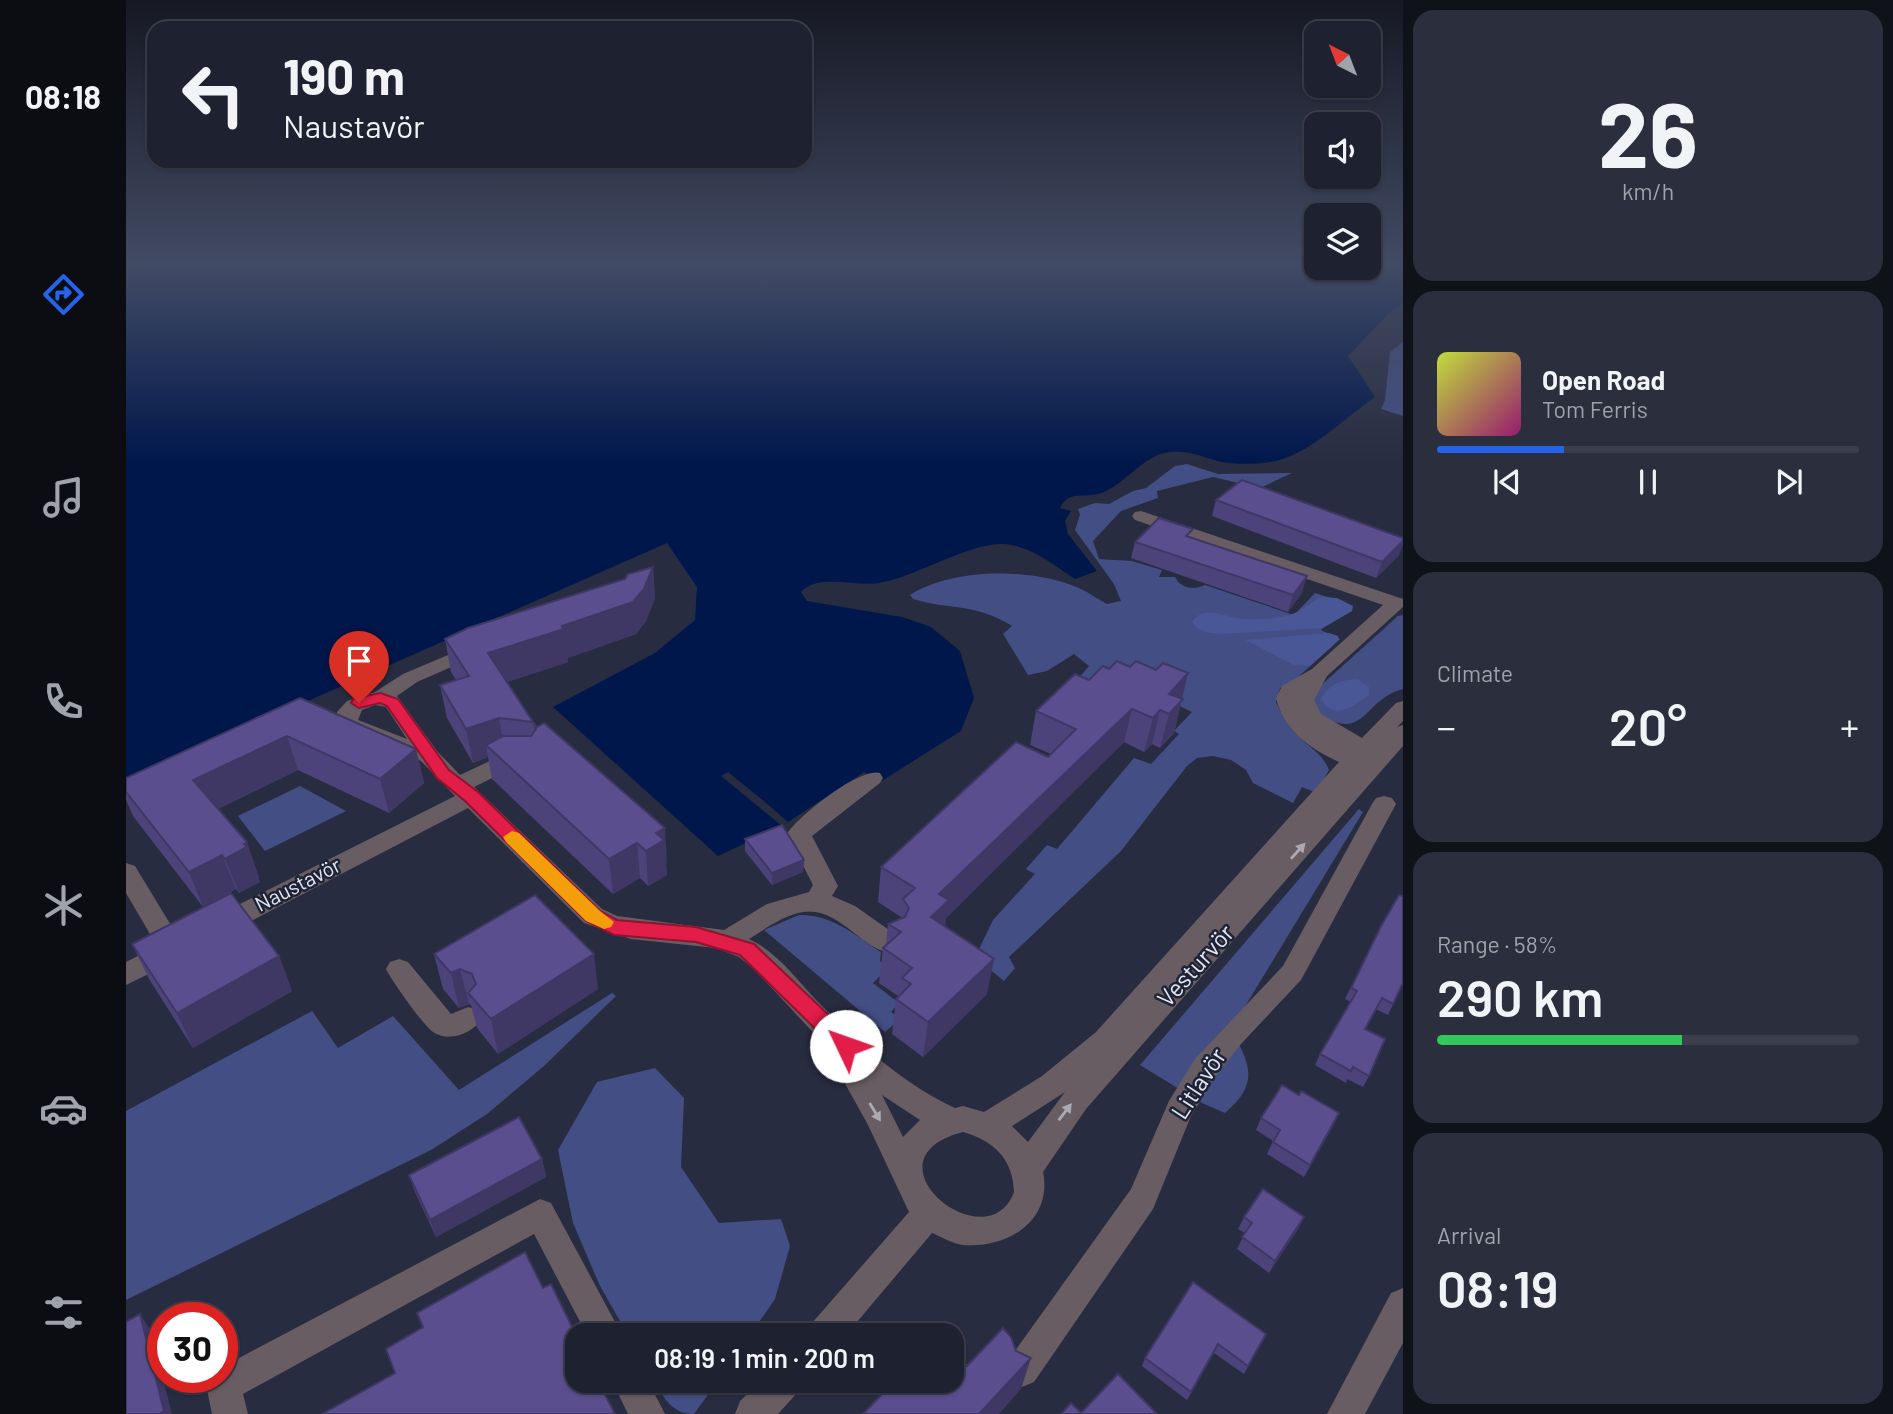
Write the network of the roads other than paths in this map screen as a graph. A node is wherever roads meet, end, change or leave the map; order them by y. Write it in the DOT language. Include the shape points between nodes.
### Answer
graph roads {
  1 [pos="1141,516"];
  2 [pos="1401,601"];
  3 [pos="489,646"];
  4 [pos="380,698"];
  5 [pos="1403,708"];
  6 [pos="1403,732"];
  7 [pos="429,756"];
  8 [pos="1368,758"];
  9 [pos="528,762"];
  10 [pos="872,778"];
  11 [pos="464,791"];
  12 [pos="1384,804"];
  13 [pos="126,872"];
  14 [pos="135,901"];
  15 [pos="815,902"];
  16 [pos="726,942"];
  17 [pos="890,944"];
  18 [pos="173,950"];
  19 [pos="400,969"];
  20 [pos="126,974"];
  21 [pos="468,1018"];
  22 [pos="830,1032"];
  23 [pos="951,1120"];
  24 [pos="988,1125"];
  25 [pos="1028,1170"];
  26 [pos="909,1183"];
  27 [pos="929,1213"];
  28 [pos="1403,1305"];
  29 [pos="599,1323"];
  30 [pos="834,1323"];
  31 [pos="1022,1370"];
  32 [pos="636,1393"];
  33 [pos="773,1393"];
  34 [pos="230,1414"];
  35 [pos="647,1414"];
  36 [pos="753,1414"];
  37 [pos="1345,1414"];
  1 -- 2 [label="street"];
  2 -- 8 [label="street" via="1319,673 1289,691 1287,706 1307,733"];
  3 -- 4 [label="street" via="410,678"];
  4 -- 7 [label="street" via="393,702"];
  4 -- 7 [label="street" via="352,707 347,723"];
  5 -- 8 [label="street, Vesturvör"];
  6 -- 8 [label="street, Vesturvör"];
  7 -- 11 [label="street"];
  8 -- 24 [label="street, Vesturvör" via="1106,1040 1052,1086"];
  25 -- 8 [label="street, Vesturvör, one-way" via="1085,1085 1154,1013"];
  9 -- 11 [label="street, Naustavör" via="508,760"];
  10 -- 15 [label="street" via="799,834 826,886"];
  11 -- 16 [label="street" via="593,916 614,928 696,934"];
  11 -- 18 [label="street, Naustavör"];
  12 -- 31 [label="street, Litlavör" via="1292,973 1205,1068 1159,1152 1142,1199"];
  13 -- 14 [label="street"];
  14 -- 18 [label="street"];
  15 -- 16 [label="street" via="783,908"];
  15 -- 17 [label="street" via="830,904"];
  16 -- 22 [label="street" via="761,961"];
  18 -- 20 [label="street, Naustavör"];
  19 -- 21 [label="street" via="443,1024 452,1026"];
  22 -- 23 [label="street" via="903,1096"];
  22 -- 26 [label="street, one-way" via="879,1117"];
  23 -- 24 [label="street"];
  23 -- 26 [label="street" via="920,1135 907,1165"];
  24 -- 25 [label="street" via="1014,1143"];
  25 -- 27 [label="street" via="1027,1198 1004,1225 966,1230"];
  26 -- 27 [label="street"];
  27 -- 30 [label="street"];
  28 -- 37 [label="street"];
  29 -- 34 [label="street" via="540,1214 224,1385"];
  32 -- 35 [label="street"];
  33 -- 36 [label="street"];
}
